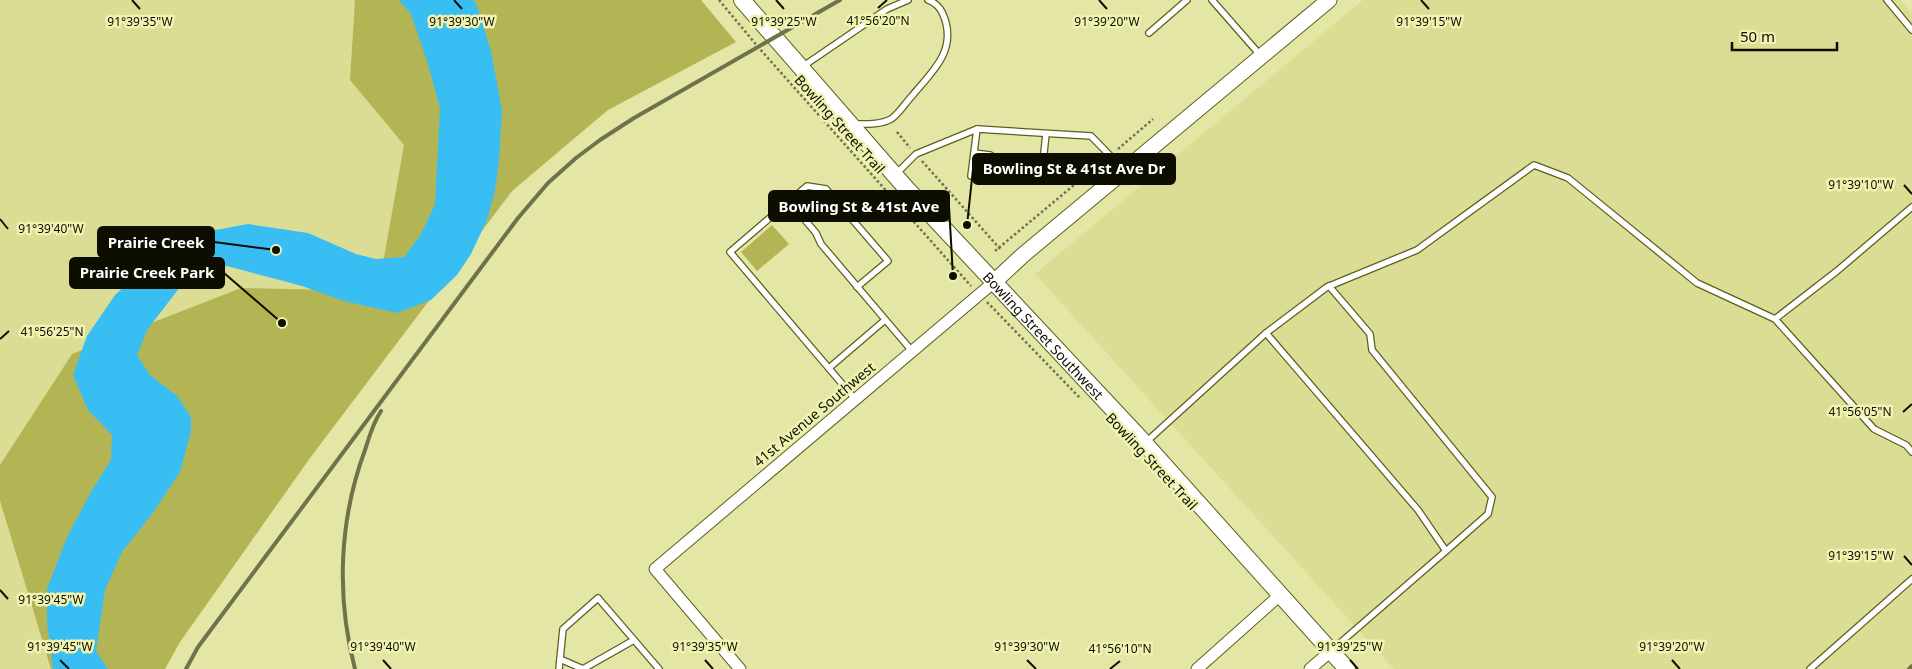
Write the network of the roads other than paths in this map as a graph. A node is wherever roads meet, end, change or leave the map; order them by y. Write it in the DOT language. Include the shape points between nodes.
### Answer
graph roads {
  1 [pos="742,0"];
  2 [pos="908,0"];
  3 [pos="928,0"];
  4 [pos="1187,0"];
  5 [pos="1212,0"];
  6 [pos="1329,0"];
  7 [pos="1887,0"];
  8 [pos="1912,30"];
  9 [pos="1149,34"];
  10 [pos="1261,56"];
  11 [pos="800,68"];
  12 [pos="850,124"];
  13 [pos="977,129"];
  14 [pos="1046,134"];
  15 [pos="974,153"];
  16 [pos="990,155"];
  17 [pos="1032,160"];
  18 [pos="1042,161"];
  19 [pos="1124,170"];
  20 [pos="895,175"];
  21 [pos="789,201"];
  22 [pos="1912,207"];
  23 [pos="994,282"];
  24 [pos="1329,286"];
  25 [pos="857,287"];
  26 [pos="1775,318"];
  27 [pos="885,320"];
  28 [pos="1266,333"];
  29 [pos="912,351"];
  30 [pos="829,368"];
  31 [pos="855,398"];
  32 [pos="1144,443"];
  33 [pos="1912,452"];
  34 [pos="1446,552"];
  35 [pos="1912,579"];
  36 [pos="1280,595"];
  37 [pos="634,640"];
  38 [pos="1331,651"];
  39 [pos="560,659"];
  40 [pos="559,669"];
  41 [pos="583,669"];
  42 [pos="659,669"];
  43 [pos="740,669"];
  44 [pos="1197,669"];
  45 [pos="1310,669"];
  46 [pos="1347,669"];
  47 [pos="1810,669"];
  1 -- 11 [label="main road, Bowling Street Southwest"];
  2 -- 11 [label="lane" via="887,9"];
  3 -- 12 [label="lane" via="943,13 948,32 948,45 940,63 892,118 876,124"];
  4 -- 9 [label="lane"];
  5 -- 10 [label="lane"];
  6 -- 10 [label="street"];
  7 -- 8 [label="lane"];
  10 -- 19 [label="street"];
  11 -- 12 [label="main road, Bowling Street Southwest"];
  12 -- 20 [label="main road, Bowling Street Southwest"];
  13 -- 14 [label="lane"];
  13 -- 15 [label="lane"];
  13 -- 20 [label="lane" via="916,154"];
  14 -- 18 [label="lane"];
  14 -- 19 [label="lane" via="1091,136"];
  15 -- 16 [label="lane"];
  15 -- 18 [label="lane" via="971,176 1041,180"];
  17 -- 18 [label="lane"];
  19 -- 23 [label="street"];
  20 -- 23 [label="main road, Bowling Street Southwest"];
  21 -- 25 [label="lane"];
  21 -- 25 [label="lane" via="807,186 826,188 888,261"];
  21 -- 30 [label="lane" via="730,252"];
  22 -- 26 [label="lane" via="1837,271"];
  23 -- 29 [label="street, 41st Avenue Southwest"];
  23 -- 32 [label="main road, Bowling Street Southwest"];
  24 -- 26 [label="lane" via="1417,250 1534,165 1568,178 1697,283"];
  24 -- 28 [label="lane"];
  24 -- 34 [label="lane" via="1370,334 1372,350 1492,497 1488,514"];
  25 -- 27 [label="lane"];
  26 -- 33 [label="lane" via="1874,429 1906,445"];
  27 -- 29 [label="lane"];
  27 -- 30 [label="lane"];
  28 -- 32 [label="lane"];
  28 -- 34 [label="lane" via="1418,510"];
  29 -- 31 [label="street, 41st Avenue Southwest"];
  30 -- 31 [label="lane"];
  31 -- 43 [label="street, 41st Avenue Southwest" via="655,569"];
  32 -- 36 [label="main road, Bowling Street Southwest"];
  34 -- 38 [label="lane"];
  35 -- 47 [label="lane"];
  36 -- 38 [label="main road, Bowling Street Southwest"];
  36 -- 44 [label="street"];
  37 -- 39 [label="lane" via="598,598 563,629"];
  37 -- 41 [label="lane"];
  37 -- 42 [label="lane"];
  38 -- 45 [label="street"];
  38 -- 46 [label="main road, Bowling Street Southwest"];
  39 -- 40 [label="lane"];
  39 -- 41 [label="lane"];
}
